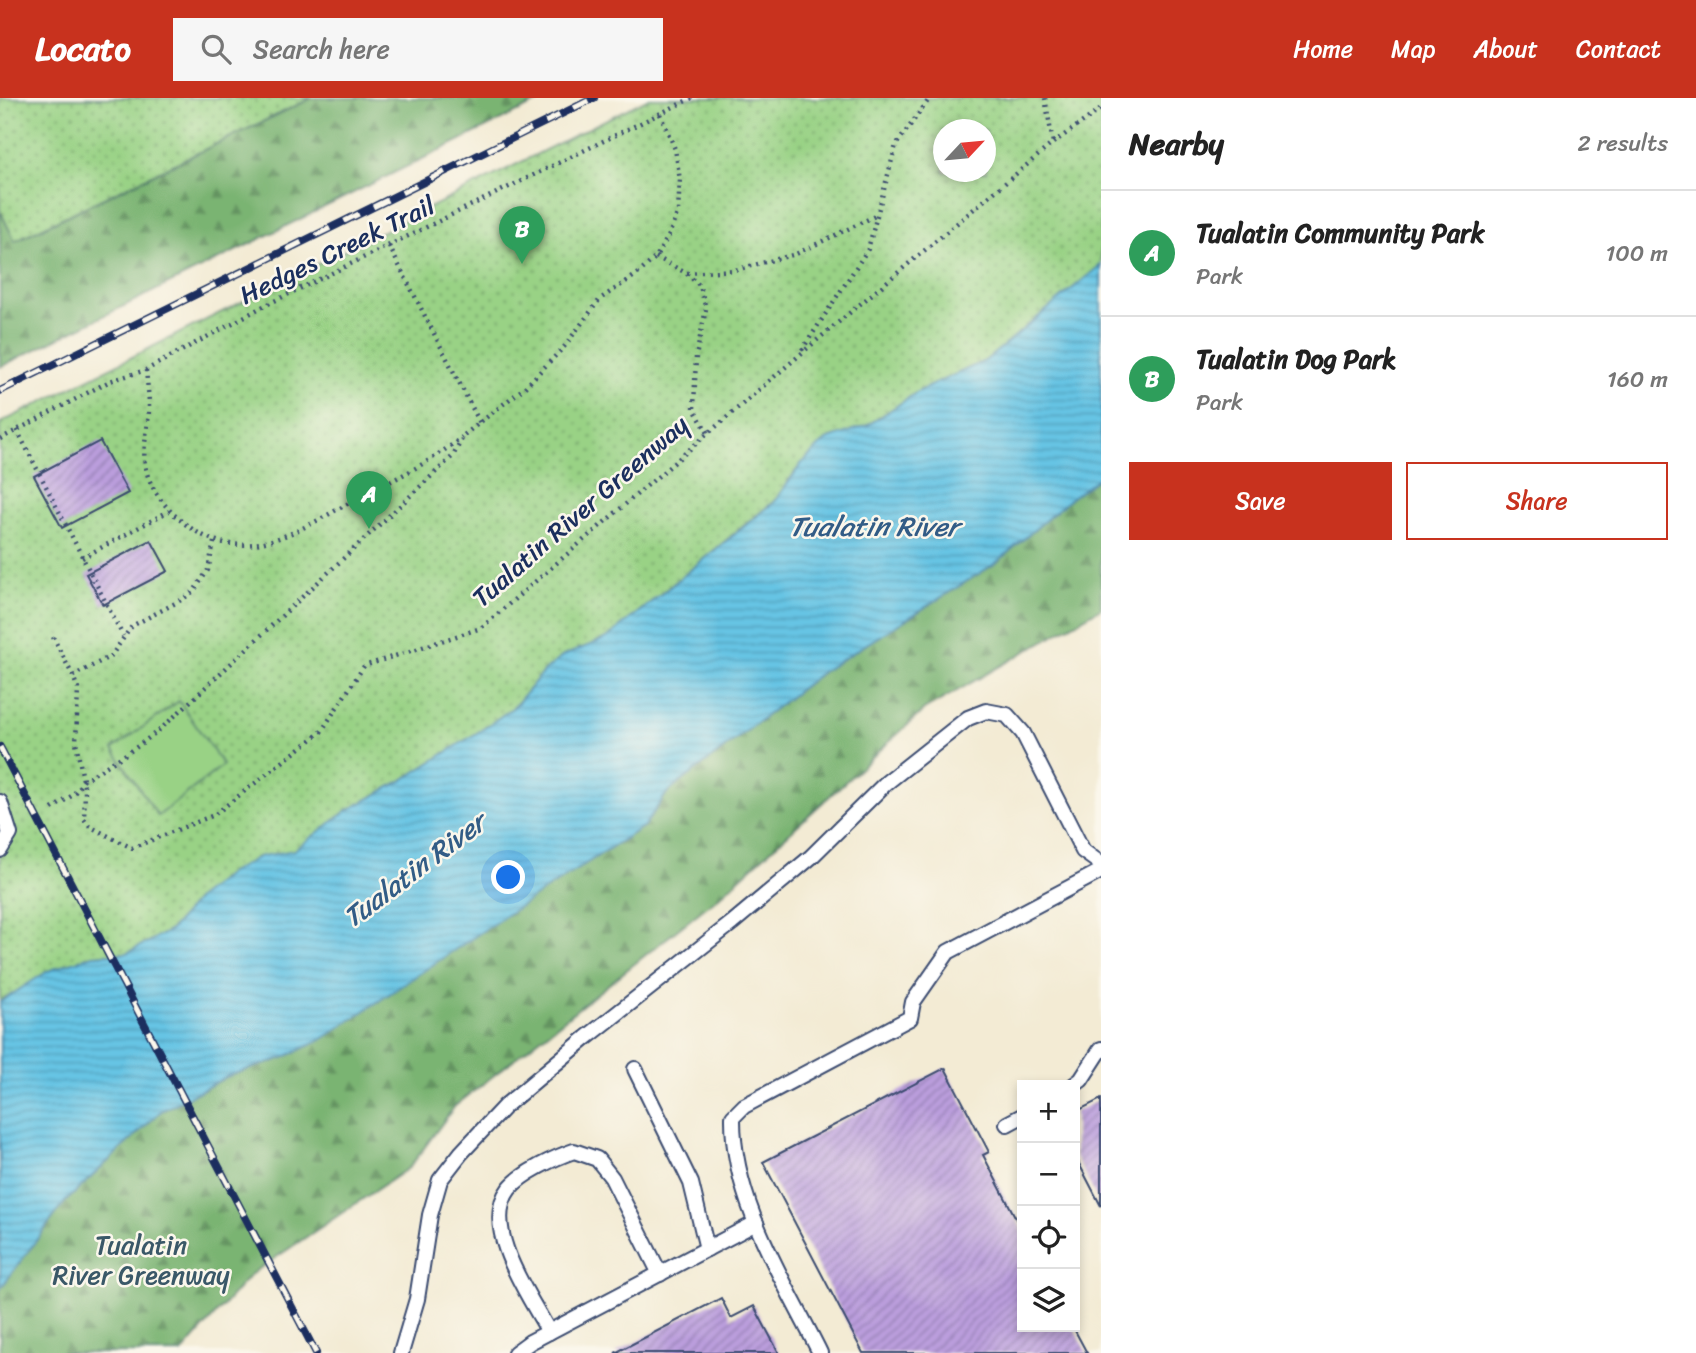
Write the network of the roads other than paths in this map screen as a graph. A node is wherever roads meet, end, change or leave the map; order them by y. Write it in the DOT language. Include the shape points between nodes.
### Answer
graph roads {
  1 [pos="0,802"];
  2 [pos="0,850"];
  3 [pos="1101,864"];
  4 [pos="1101,871"];
  5 [pos="1101,1049"];
  6 [pos="635,1069"];
  7 [pos="1080,1081"];
  8 [pos="1017,1119"];
  9 [pos="1007,1124"];
  10 [pos="756,1223"];
  11 [pos="707,1249"];
  12 [pos="660,1274"];
  13 [pos="549,1332"];
  14 [pos="401,1353"];
  15 [pos="515,1353"];
  16 [pos="820,1353"];
  1 -- 2 [label="lane" via="10,834"];
  3 -- 14 [label="lane" via="1083,851 1023,733 1007,715 986,710 968,718 886,783 811,857 505,1106 461,1153 440,1180 417,1299"];
  4 -- 10 [label="lane" via="948,951 914,1002 910,1018 744,1106 733,1117 733,1143"];
  5 -- 7 [label="lane"];
  6 -- 11 [label="lane" via="691,1183"];
  8 -- 9 [label="lane"];
  10 -- 11 [label="lane"];
  10 -- 16 [label="lane"];
  11 -- 12 [label="lane"];
  12 -- 13 [label="lane"];
  12 -- 13 [label="lane" via="612,1178 597,1159 574,1151 547,1161 509,1188 499,1214 506,1251"];
  13 -- 15 [label="lane"];
}
